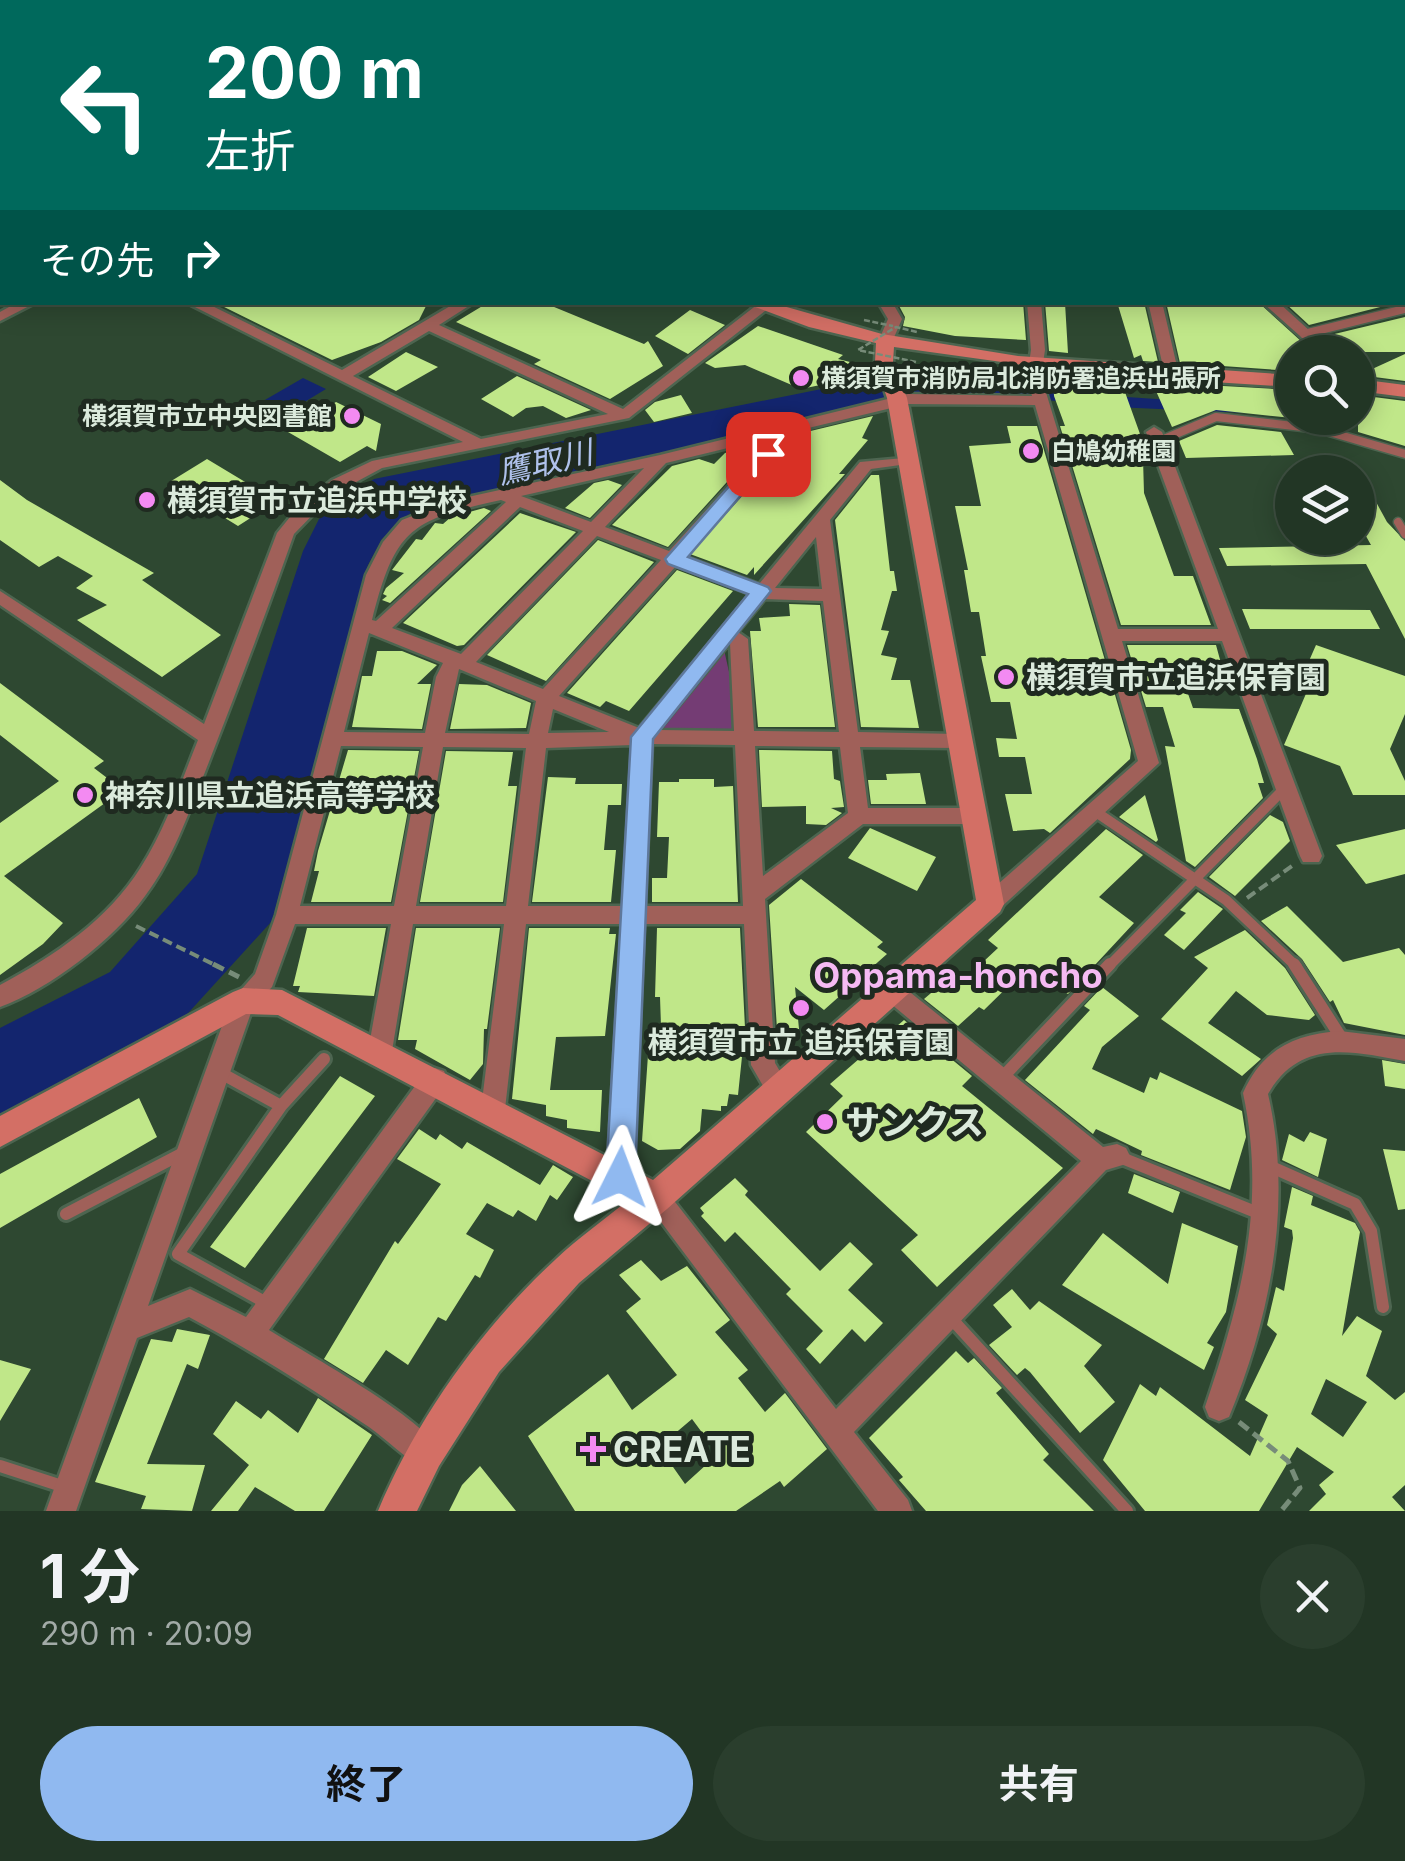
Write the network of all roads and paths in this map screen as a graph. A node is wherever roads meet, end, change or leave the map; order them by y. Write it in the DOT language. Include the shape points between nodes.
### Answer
graph roads {
  1 [pos="739,0"];
  2 [pos="764,0"];
  3 [pos="24,305"];
  4 [pos="198,305"];
  5 [pos="463,305"];
  6 [pos="756,305"];
  7 [pos="887,305"];
  8 [pos="1034,305"];
  9 [pos="1156,305"];
  10 [pos="1272,305"];
  11 [pos="1405,309"];
  12 [pos="0,316"];
  13 [pos="864,320"];
  14 [pos="429,326"];
  15 [pos="917,332"];
  16 [pos="890,334"];
  17 [pos="1304,334"];
  18 [pos="916,362"];
  19 [pos="1035,370"];
  20 [pos="1172,375"];
  21 [pos="343,376"];
  22 [pos="1275,380"];
  23 [pos="1375,386"];
  24 [pos="1405,391"];
  25 [pos="897,400"];
  26 [pos="1042,401"];
  27 [pos="624,415"];
  28 [pos="791,427"];
  29 [pos="1155,437"];
  30 [pos="479,444"];
  31 [pos="1405,454"];
  32 [pos="660,460"];
  33 [pos="909,460"];
  34 [pos="510,498"];
  35 [pos="822,520"];
  36 [pos="1398,522"];
  37 [pos="594,528"];
  38 [pos="1405,534"];
  39 [pos="675,559"];
  40 [pos="760,592"];
  41 [pos="832,595"];
  42 [pos="0,596"];
  43 [pos="372,625"];
  44 [pos="725,635"];
  45 [pos="1112,635"];
  46 [pos="1227,635"];
  47 [pos="460,661"];
  48 [pos="546,698"];
  49 [pos="209,737"];
  50 [pos="642,737"];
  51 [pos="332,739"];
  52 [pos="745,739"];
  53 [pos="434,741"];
  54 [pos="852,741"];
  55 [pos="957,741"];
  56 [pos="537,742"];
  57 [pos="1284,788"];
  58 [pos="1093,810"];
  59 [pos="859,816"];
  60 [pos="972,816"];
  61 [pos="1311,856"];
  62 [pos="1194,876"];
  63 [pos="990,904"];
  64 [pos="753,906"];
  65 [pos="1235,908"];
  66 [pos="634,913"];
  67 [pos="287,915"];
  68 [pos="405,916"];
  69 [pos="515,916"];
  70 [pos="135,926"];
  71 [pos="240,988"];
  72 [pos="893,992"];
  73 [pos="0,996"];
  74 [pos="1342,1039"];
  75 [pos="1405,1050"];
  76 [pos="380,1051"];
  77 [pos="324,1059"];
  78 [pos="218,1071"];
  79 [pos="435,1079"];
  80 [pos="999,1081"];
  81 [pos="779,1090"];
  82 [pos="281,1106"];
  83 [pos="493,1109"];
  84 [pos="0,1132"];
  85 [pos="190,1149"];
  86 [pos="1108,1158"];
  87 [pos="1267,1165"];
  88 [pos="620,1177"];
  89 [pos="656,1198"];
  90 [pos="66,1214"];
  91 [pos="1264,1216"];
  92 [pos="270,1305"];
  93 [pos="1384,1306"];
  94 [pos="949,1316"];
  95 [pos="126,1328"];
  96 [pos="250,1334"];
  97 [pos="1219,1407"];
  98 [pos="837,1428"];
  99 [pos="426,1453"];
  100 [pos="0,1466"];
  101 [pos="65,1500"];
  102 [pos="397,1511"];
  103 [pos="897,1511"];
  104 [pos="1127,1511"];
  105 [pos="1281,1511"];
  1 -- 2 [label="street"];
  3 -- 12 [label="street"];
  4 -- 21 [label="street"];
  5 -- 14 [label="street"];
  6 -- 16 [label="street"];
  6 -- 27 [label="street"];
  7 -- 16 [label="street" via="895,319"];
  8 -- 19 [label="street"];
  9 -- 20 [label="street"];
  10 -- 17 [label="street"];
  11 -- 17 [label="lane"];
  13 -- 16 [label="path, bridge"];
  14 -- 21 [label="street"];
  14 -- 27 [label="street"];
  15 -- 16 [label="path, bridge"];
  16 -- 18 [label="path, bridge" via="858,350"];
  16 -- 19 [label="street"];
  16 -- 25 [label="street" via="884,362"];
  19 -- 20 [label="street"];
  19 -- 26 [label="street"];
  20 -- 22 [label="street"];
  21 -- 30 [label="street"];
  23 -- 24 [label="street"];
  25 -- 26 [label="street"];
  25 -- 28 [label="street"];
  25 -- 33 [label="street"];
  26 -- 45 [label="street"];
  27 -- 30 [label="street"];
  28 -- 32 [label="street"];
  28 -- 39 [label="street"];
  29 -- 31 [label="lane" via="1216,417 1320,429"];
  29 -- 46 [label="street"];
  30 -- 49 [label="street" via="378,464 345,477 305,506 286,533"];
  32 -- 34 [label="street"];
  32 -- 37 [label="street"];
  33 -- 35 [label="street" via="866,465"];
  33 -- 55 [label="street"];
  34 -- 37 [label="street"];
  34 -- 43 [label="street"];
  34 -- 43 [label="street" via="434,511 408,524 381,559"];
  35 -- 40 [label="street"];
  35 -- 41 [label="street"];
  36 -- 38 [label="lane"];
  37 -- 39 [label="street"];
  37 -- 47 [label="street"];
  39 -- 40 [label="street"];
  39 -- 48 [label="street"];
  40 -- 41 [label="street"];
  40 -- 44 [label="street"];
  41 -- 54 [label="street"];
  42 -- 49 [label="street"];
  43 -- 47 [label="street"];
  43 -- 51 [label="street"];
  44 -- 50 [label="street"];
  44 -- 52 [label="street" via="739,639"];
  45 -- 46 [label="street"];
  45 -- 58 [label="street" via="1149,763"];
  46 -- 57 [label="street"];
  47 -- 48 [label="street"];
  47 -- 53 [label="street" via="448,665"];
  48 -- 50 [label="street"];
  48 -- 56 [label="street"];
  49 -- 73 [label="street" via="156,860 130,901 40,975"];
  50 -- 52 [label="street"];
  50 -- 56 [label="street"];
  50 -- 66 [label="street"];
  51 -- 53 [label="street"];
  51 -- 67 [label="street"];
  52 -- 54 [label="street"];
  52 -- 64 [label="street"];
  53 -- 56 [label="street"];
  53 -- 68 [label="street"];
  54 -- 55 [label="street"];
  54 -- 59 [label="street"];
  55 -- 60 [label="street"];
  56 -- 69 [label="street"];
  57 -- 61 [label="street"];
  57 -- 62 [label="lane"];
  58 -- 62 [label="lane"];
  58 -- 63 [label="street"];
  59 -- 60 [label="street"];
  59 -- 64 [label="street"];
  60 -- 63 [label="street"];
  61 -- 65 [label="path"];
  62 -- 65 [label="lane"];
  62 -- 80 [label="lane"];
  63 -- 72 [label="street"];
  64 -- 66 [label="street"];
  64 -- 81 [label="street" via="764,1065"];
  65 -- 74 [label="lane" via="1298,968"];
  66 -- 69 [label="street"];
  66 -- 88 [label="street"];
  67 -- 68 [label="street"];
  67 -- 71 [label="street" via="264,980"];
  68 -- 69 [label="street"];
  68 -- 76 [label="street"];
  69 -- 83 [label="street"];
  70 -- 71 [label="path"];
  71 -- 76 [label="street"];
  71 -- 78 [label="street"];
  71 -- 84 [label="street"];
  72 -- 80 [label="street"];
  72 -- 81 [label="street"];
  74 -- 75 [label="street"];
  74 -- 87 [label="street" via="1305,1046 1266,1069 1255,1093"];
  76 -- 79 [label="street"];
  77 -- 82 [label="lane"];
  78 -- 82 [label="lane"];
  78 -- 85 [label="street"];
  79 -- 83 [label="street"];
  79 -- 92 [label="street"];
  80 -- 86 [label="street"];
  81 -- 89 [label="street"];
  82 -- 92 [label="lane" via="178,1254"];
  83 -- 88 [label="street"];
  85 -- 90 [label="lane"];
  85 -- 95 [label="street"];
  86 -- 91 [label="lane"];
  86 -- 94 [label="street"];
  87 -- 91 [label="street"];
  87 -- 93 [label="lane" via="1355,1204 1371,1231"];
  88 -- 89 [label="street"];
  89 -- 98 [label="street"];
  89 -- 99 [label="street" via="567,1271 487,1360"];
  91 -- 97 [label="street" via="1249,1322"];
  92 -- 96 [label="street"];
  94 -- 98 [label="street"];
  94 -- 104 [label="lane"];
  95 -- 96 [label="street" via="190,1303"];
  95 -- 101 [label="street"];
  96 -- 99 [label="street"];
  97 -- 105 [label="path" via="1288,1461 1300,1488"];
  98 -- 103 [label="street"];
  99 -- 102 [label="street"];
  100 -- 101 [label="lane"];
}
